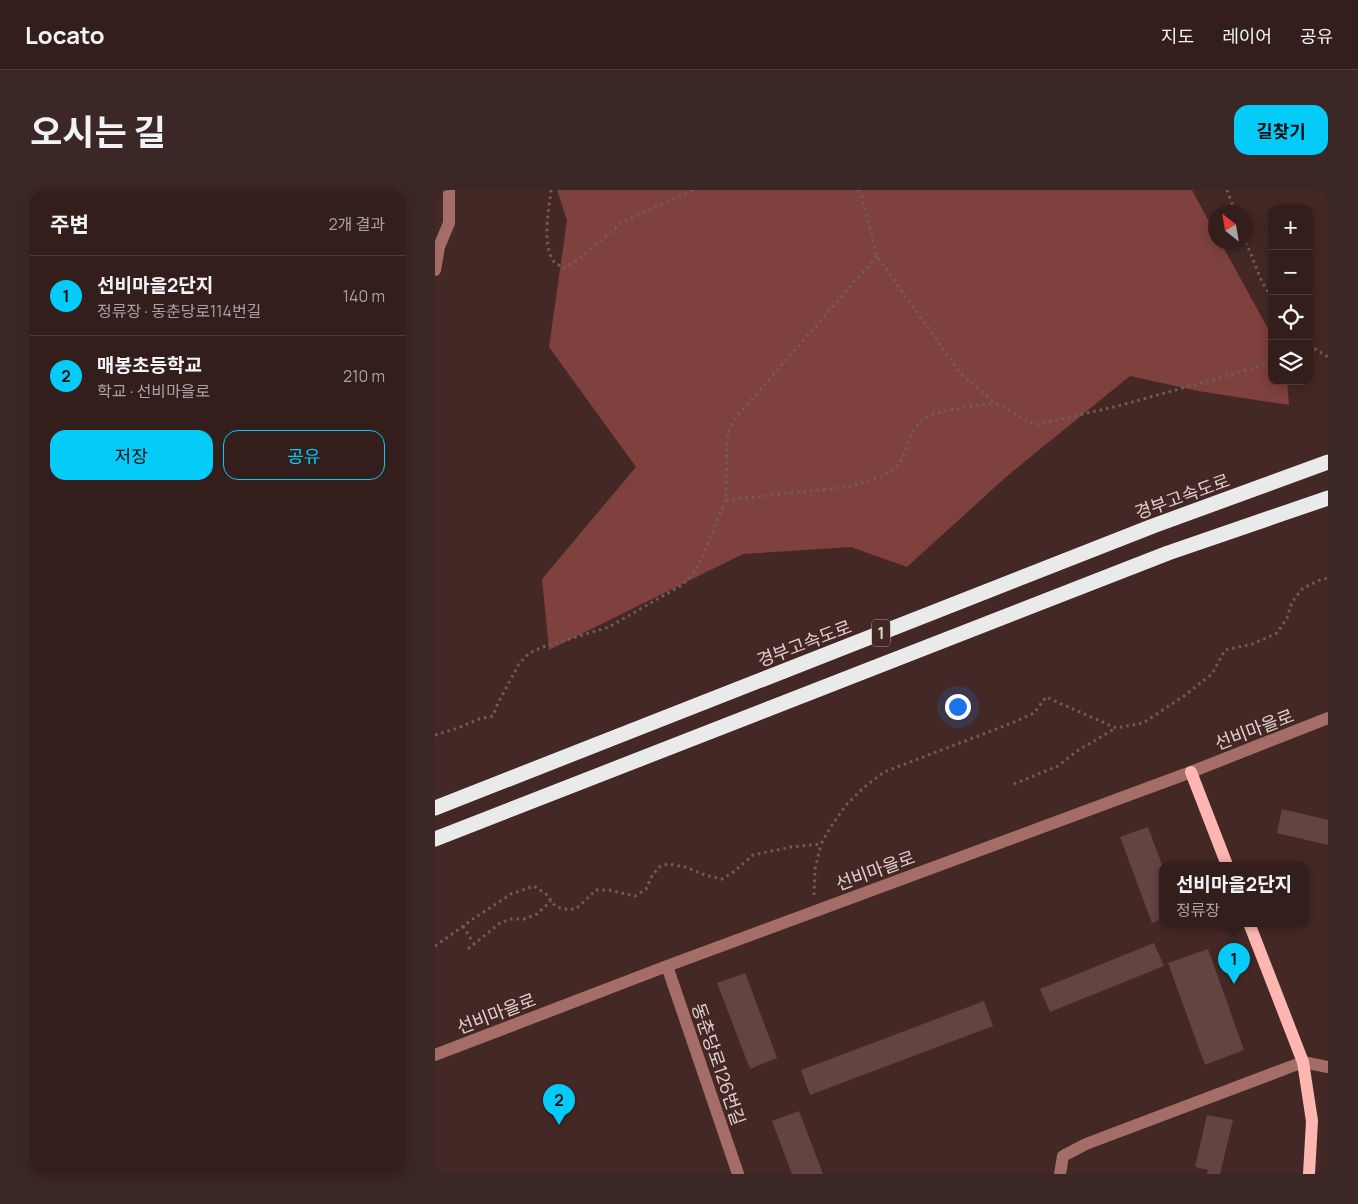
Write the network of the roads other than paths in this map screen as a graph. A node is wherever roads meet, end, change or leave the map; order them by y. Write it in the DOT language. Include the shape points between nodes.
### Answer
graph roads {
  1 [pos="449,190"];
  2 [pos="435,270"];
  3 [pos="1328,462"];
  4 [pos="1328,498"];
  5 [pos="1328,718"];
  6 [pos="1191,772"];
  7 [pos="435,808"];
  8 [pos="435,839"];
  9 [pos="1226,862"];
  10 [pos="1251,927"];
  11 [pos="667,966"];
  12 [pos="435,1055"];
  13 [pos="1303,1062"];
  14 [pos="1328,1067"];
  15 [pos="737,1174"];
  16 [pos="1060,1174"];
  17 [pos="1309,1174"];
  1 -- 2 [label="street" via="449,223 439,247"];
  3 -- 7 [label="highway, 경부고속도로 / 1" via="1153,526"];
  4 -- 8 [label="highway, 1" via="1169,553"];
  5 -- 6 [label="street, 선비마을로"];
  6 -- 9 [label="main road"];
  6 -- 11 [label="street, 선비마을로"];
  10 -- 13 [label="main road"];
  11 -- 12 [label="street, 선비마을로"];
  11 -- 15 [label="street, 동춘당로126번길"];
  13 -- 14 [label="street"];
  13 -- 16 [label="street" via="1086,1144 1063,1156"];
  13 -- 17 [label="main road" via="1312,1121"];
}
